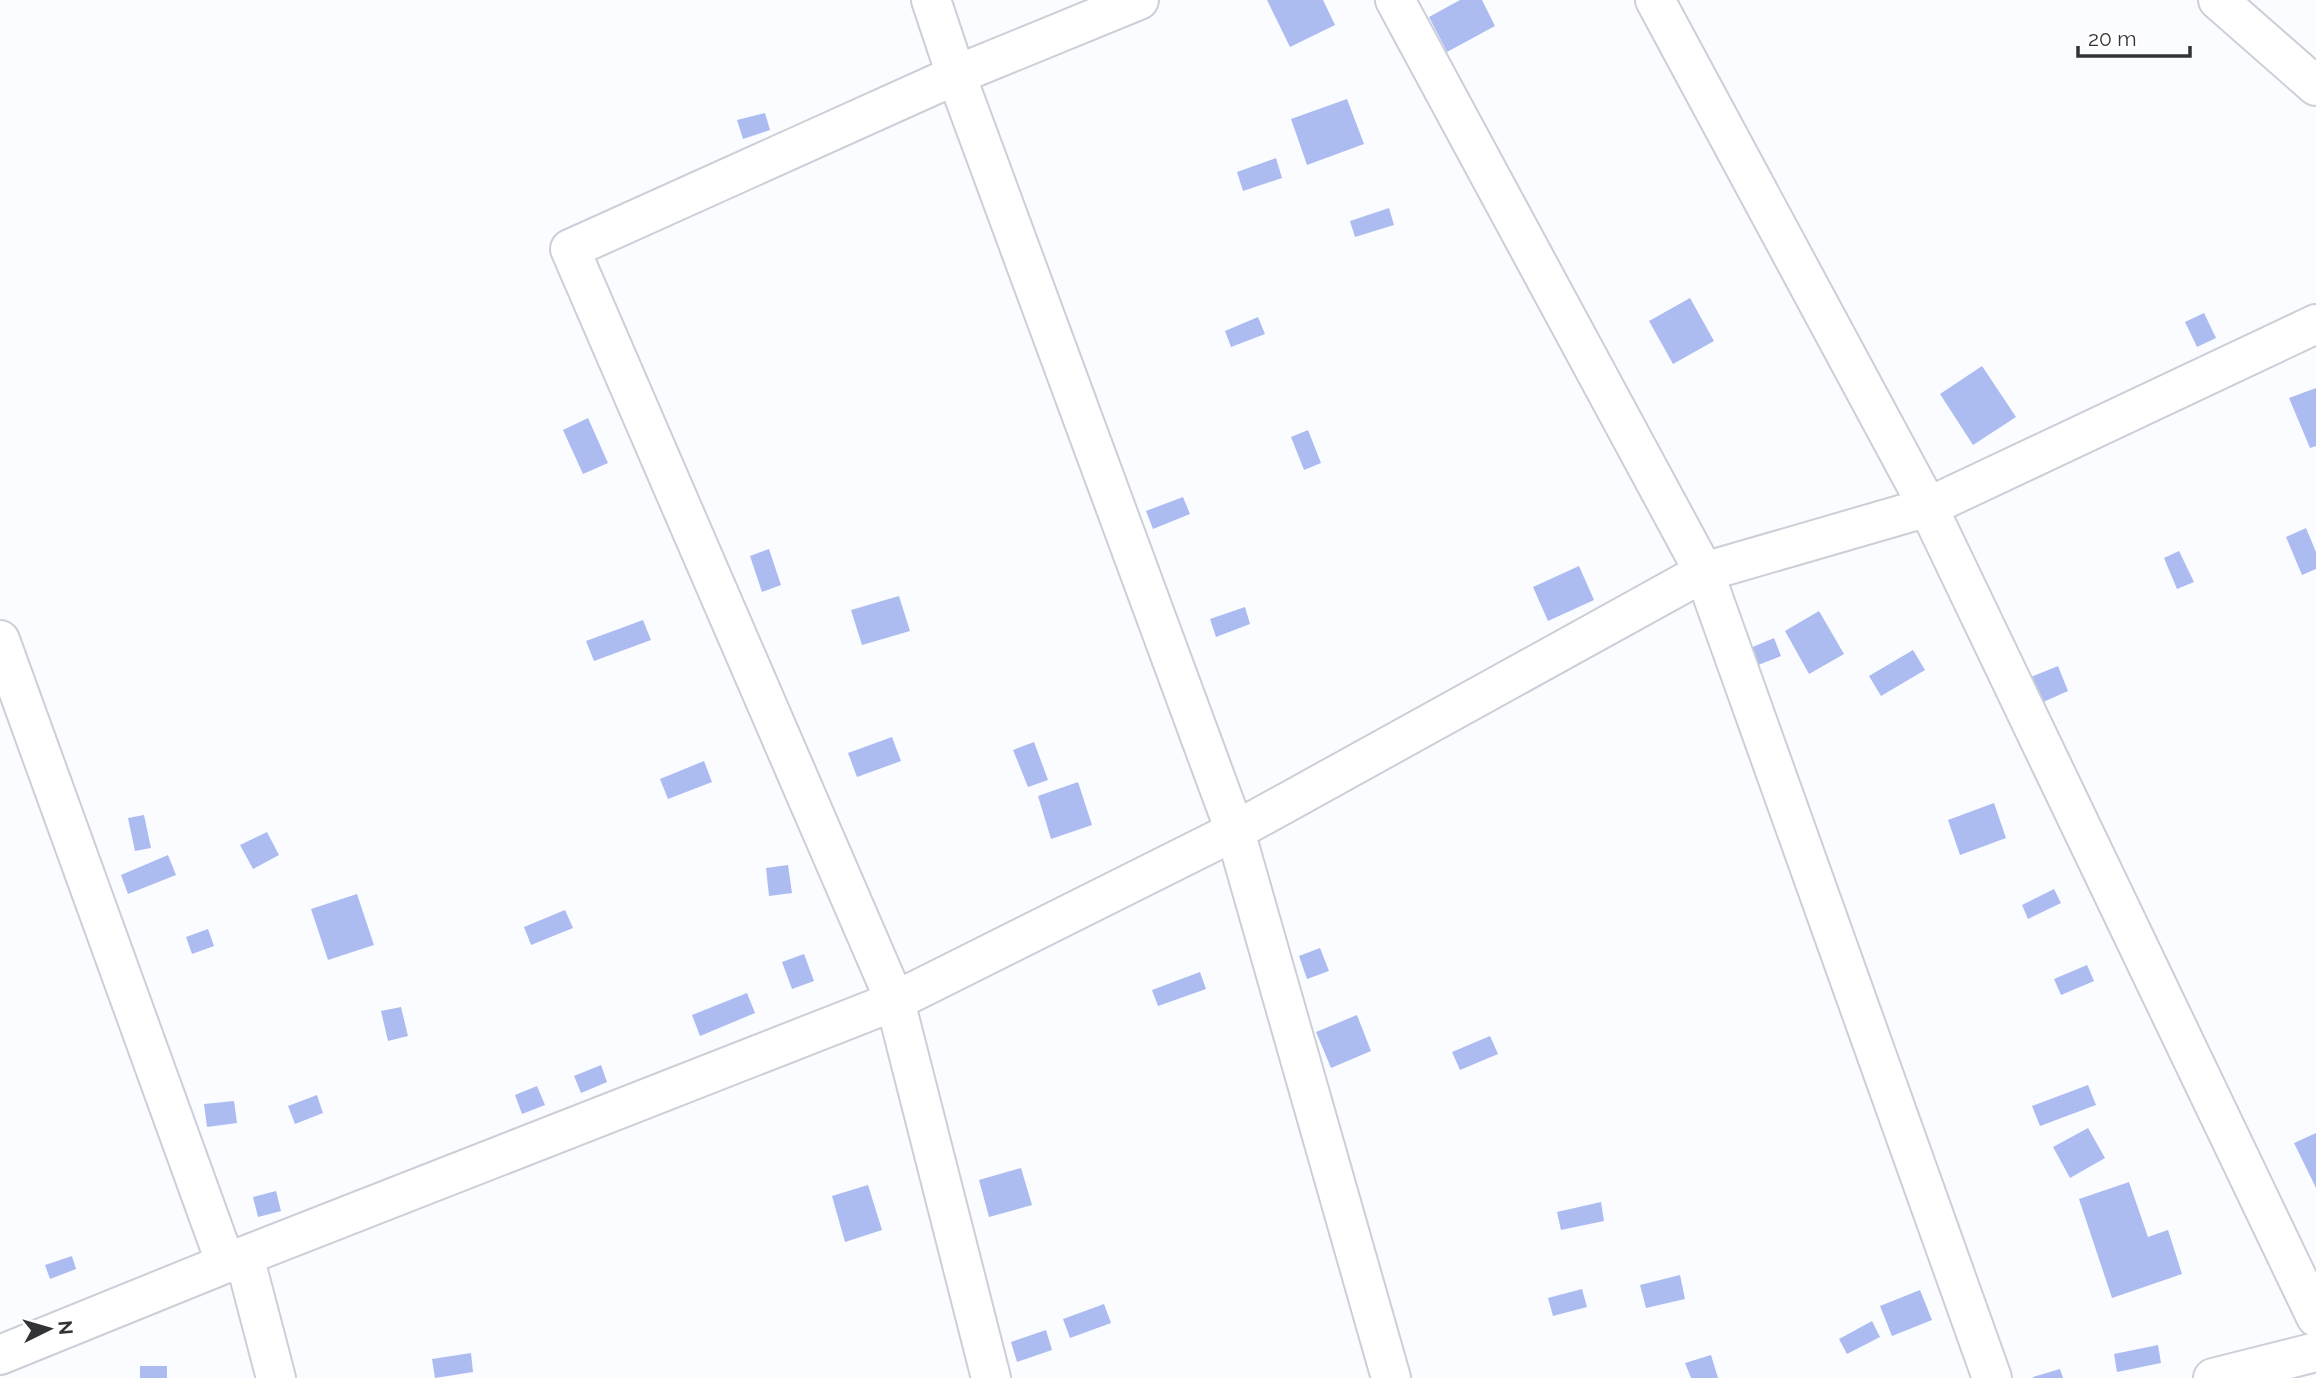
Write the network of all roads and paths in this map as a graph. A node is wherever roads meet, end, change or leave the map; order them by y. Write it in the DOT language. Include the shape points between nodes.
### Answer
graph roads {
  1 [pos="931,0"];
  2 [pos="1139,0"];
  3 [pos="1395,0"];
  4 [pos="1655,0"];
  5 [pos="2218,0"];
  6 [pos="956,75"];
  7 [pos="2316,86"];
  8 [pos="2316,324"];
  9 [pos="1928,507"];
  10 [pos="1704,572"];
  11 [pos="0,640"];
  12 [pos="1235,831"];
  13 [pos="895,1001"];
  14 [pos="235,1260"];
  15 [pos="2316,1317"];
  16 [pos="2316,1352"];
  17 [pos="0,1355"];
  18 [pos="276,1378"];
  19 [pos="991,1378"];
  20 [pos="1391,1378"];
  21 [pos="1992,1378"];
  22 [pos="2213,1378"];
  1 -- 6 [label="street"];
  2 -- 6 [label="street"];
  3 -- 10 [label="street"];
  4 -- 9 [label="street"];
  5 -- 7 [label="street"];
  6 -- 12 [label="street"];
  6 -- 13 [label="street" via="570,249"];
  8 -- 9 [label="street"];
  9 -- 10 [label="street"];
  9 -- 15 [label="street"];
  10 -- 12 [label="street"];
  10 -- 21 [label="street"];
  11 -- 14 [label="street"];
  12 -- 13 [label="street"];
  12 -- 20 [label="street"];
  13 -- 14 [label="street"];
  13 -- 19 [label="street"];
  14 -- 17 [label="street"];
  14 -- 18 [label="street"];
  16 -- 22 [label="street"];
}
